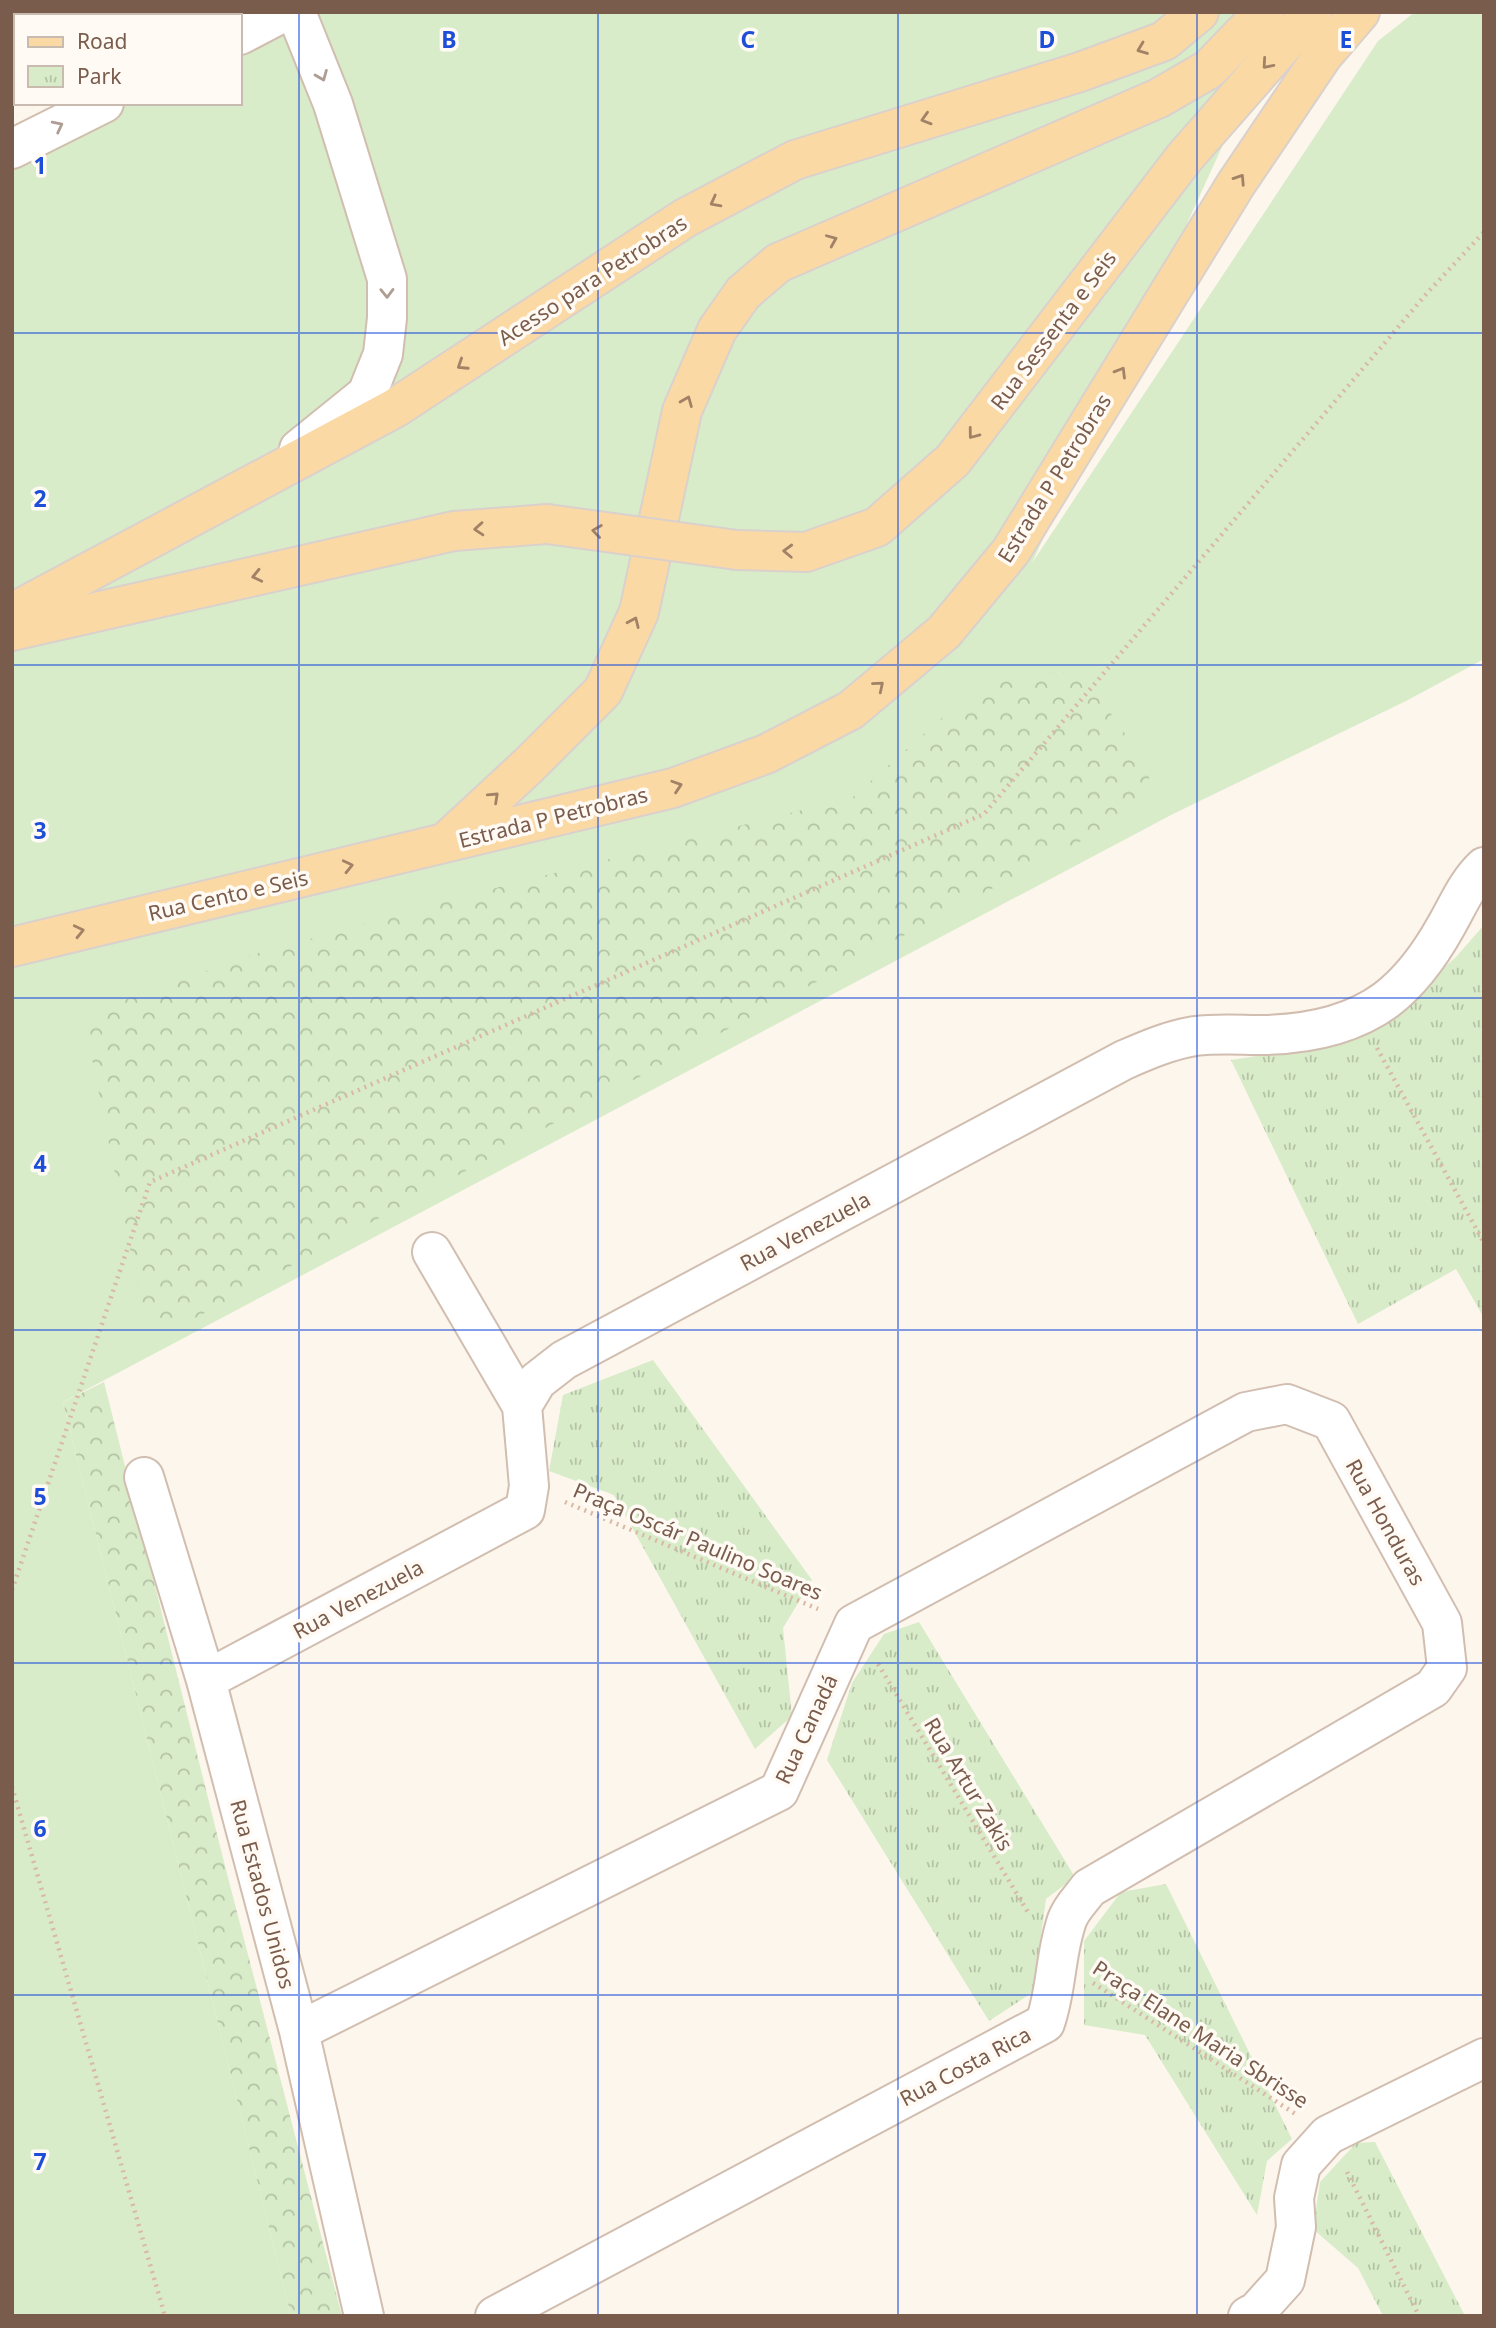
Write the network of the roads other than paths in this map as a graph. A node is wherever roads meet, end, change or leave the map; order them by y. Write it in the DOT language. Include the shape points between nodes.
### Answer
graph roads {
  1 [pos="284,12"];
  2 [pos="296,12"];
  3 [pos="1199,12"];
  4 [pos="1264,12"];
  5 [pos="1312,12"];
  6 [pos="1360,12"];
  7 [pos="242,34"];
  8 [pos="100,105"];
  9 [pos="12,149"];
  10 [pos="258,482"];
  11 [pos="12,613"];
  12 [pos="12,631"];
  13 [pos="444,843"];
  14 [pos="1484,867"];
  15 [pos="12,947"];
  16 [pos="432,1252"];
  17 [pos="1287,1404"];
  18 [pos="522,1406"];
  19 [pos="144,1477"];
  20 [pos="1447,1668"];
  21 [pos="206,1679"];
  22 [pos="299,2031"];
  23 [pos="1484,2058"];
  24 [pos="363,2316"];
  25 [pos="495,2316"];
  26 [pos="1248,2316"];
  1 -- 7 [label="street"];
  2 -- 10 [label="street, one-way" via="333,104 387,279 387,318 383,354 367,394"];
  3 -- 10 [label="main road, Acesso para Petrobras, one-way" via="1164,41 1080,72 795,160 685,218 396,408"];
  13 -- 4 [label="main road, Estrada P Petrobras, one-way" via="603,691 639,612 682,411 717,330 743,293 778,263 1159,98 1209,69"];
  5 -- 12 [label="main road, Rua Sessenta e Seis, one-way, bridge" via="1184,158 953,460 877,527 806,552 737,550 547,524 454,531"];
  13 -- 6 [label="main road, Estrada P Petrobras, one-way" via="673,788 766,754 851,710 944,632 1011,551 1236,184 1323,55"];
  9 -- 8 [label="street, one-way"];
  10 -- 11 [label="main road, Acesso para Petrobras"];
  15 -- 13 [label="main road, Rua Cento e Seis, one-way"];
  14 -- 18 [label="street, Rua Venezuela" via="1410,978 1359,1016 1297,1031 1193,1037 1157,1045 1124,1060 564,1360 537,1381"];
  16 -- 18 [label="street"];
  17 -- 20 [label="street, Rua Honduras" via="1331,1421 1442,1623"];
  17 -- 22 [label="street, Rua Canadá" via="1246,1412 854,1624 779,1790"];
  18 -- 21 [label="street, Rua Venezuela" via="529,1486 525,1510"];
  19 -- 21 [label="street, Rua Estados Unidos"];
  20 -- 25 [label="street, Rua Costa Rica" via="1433,1688 1089,1888 1067,1917 1045,2023"];
  21 -- 22 [label="street, Rua Estados Unidos"];
  22 -- 24 [label="street, Rua Estados Unidos"];
  23 -- 26 [label="street" via="1328,2135 1301,2165 1294,2198 1296,2227 1285,2280"];
}
